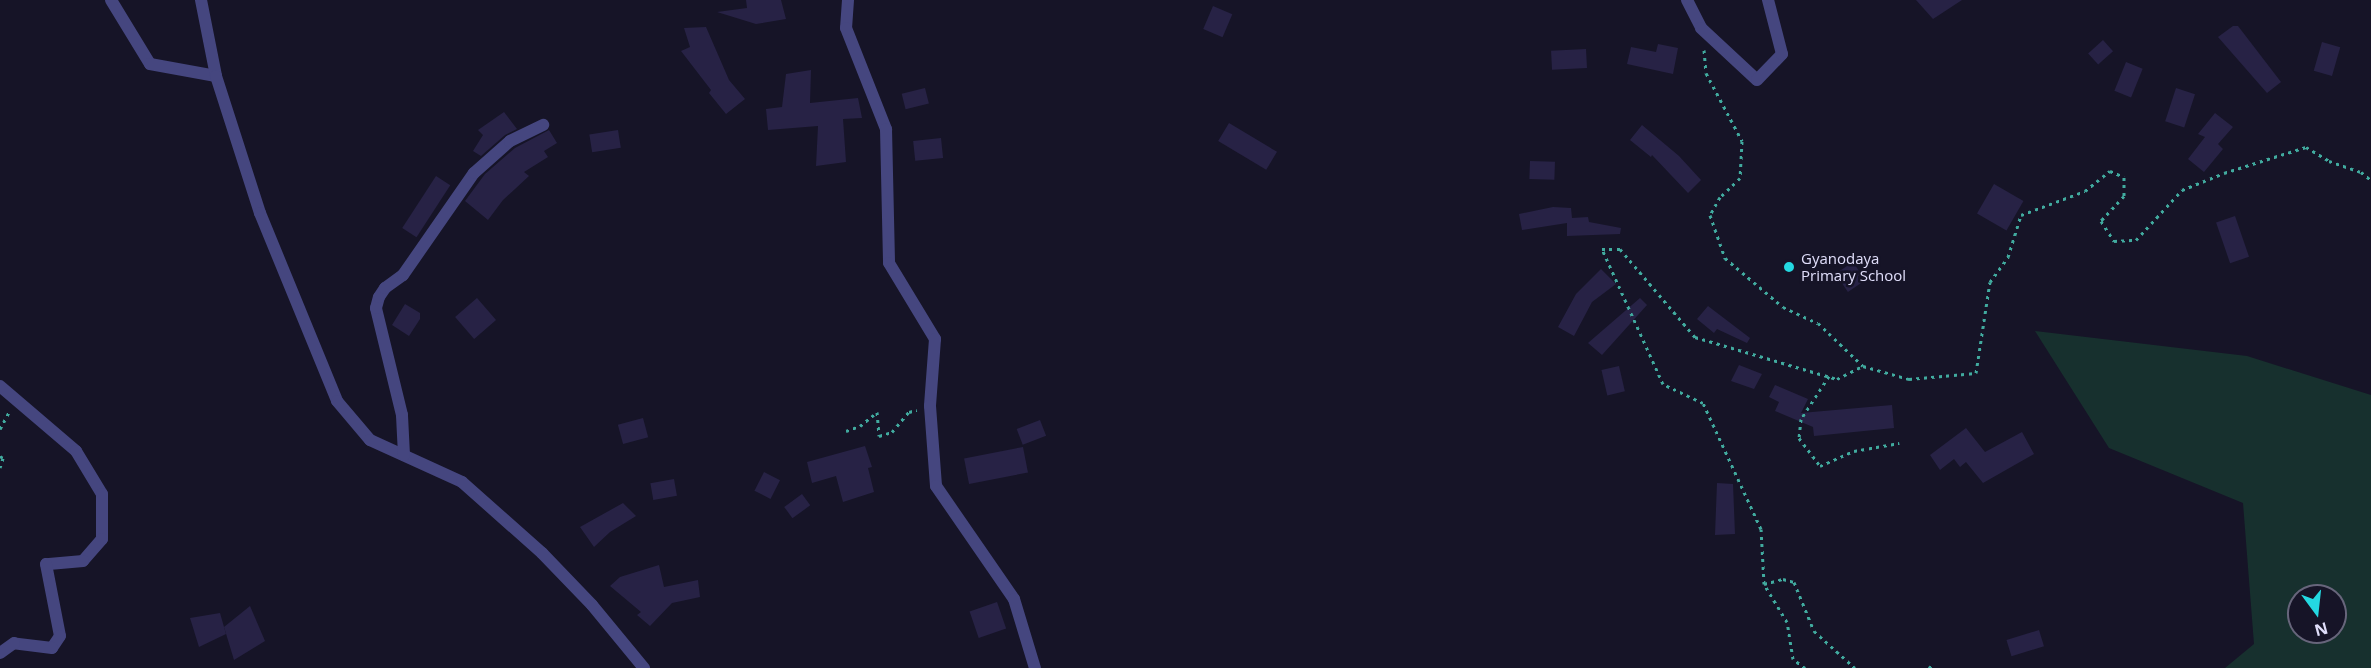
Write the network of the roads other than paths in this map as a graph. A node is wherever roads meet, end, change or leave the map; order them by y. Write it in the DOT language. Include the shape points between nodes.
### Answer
graph roads {
  1 [pos="111,0"];
  2 [pos="201,0"];
  3 [pos="849,0"];
  4 [pos="1687,0"];
  5 [pos="1768,0"];
  6 [pos="216,76"];
  7 [pos="543,125"];
  8 [pos="0,386"];
  9 [pos="404,455"];
  10 [pos="0,653"];
  11 [pos="644,668"];
  12 [pos="1035,668"];
  1 -- 6 [label="street" via="150,64"];
  2 -- 6 [label="street"];
  3 -- 12 [label="street" via="846,28 886,129 889,263 935,339 930,406 936,486 1014,599"];
  4 -- 5 [label="street" via="1701,28 1757,80 1782,54"];
  6 -- 9 [label="street" via="260,213 337,401 369,440"];
  7 -- 9 [label="street" via="510,141 474,173 403,275 379,297 376,308 402,416"];
  8 -- 10 [label="street" via="76,451 102,494 102,538 83,561 46,564 60,636 52,648 14,643"];
  9 -- 11 [label="street" via="462,482 543,553"];
}
